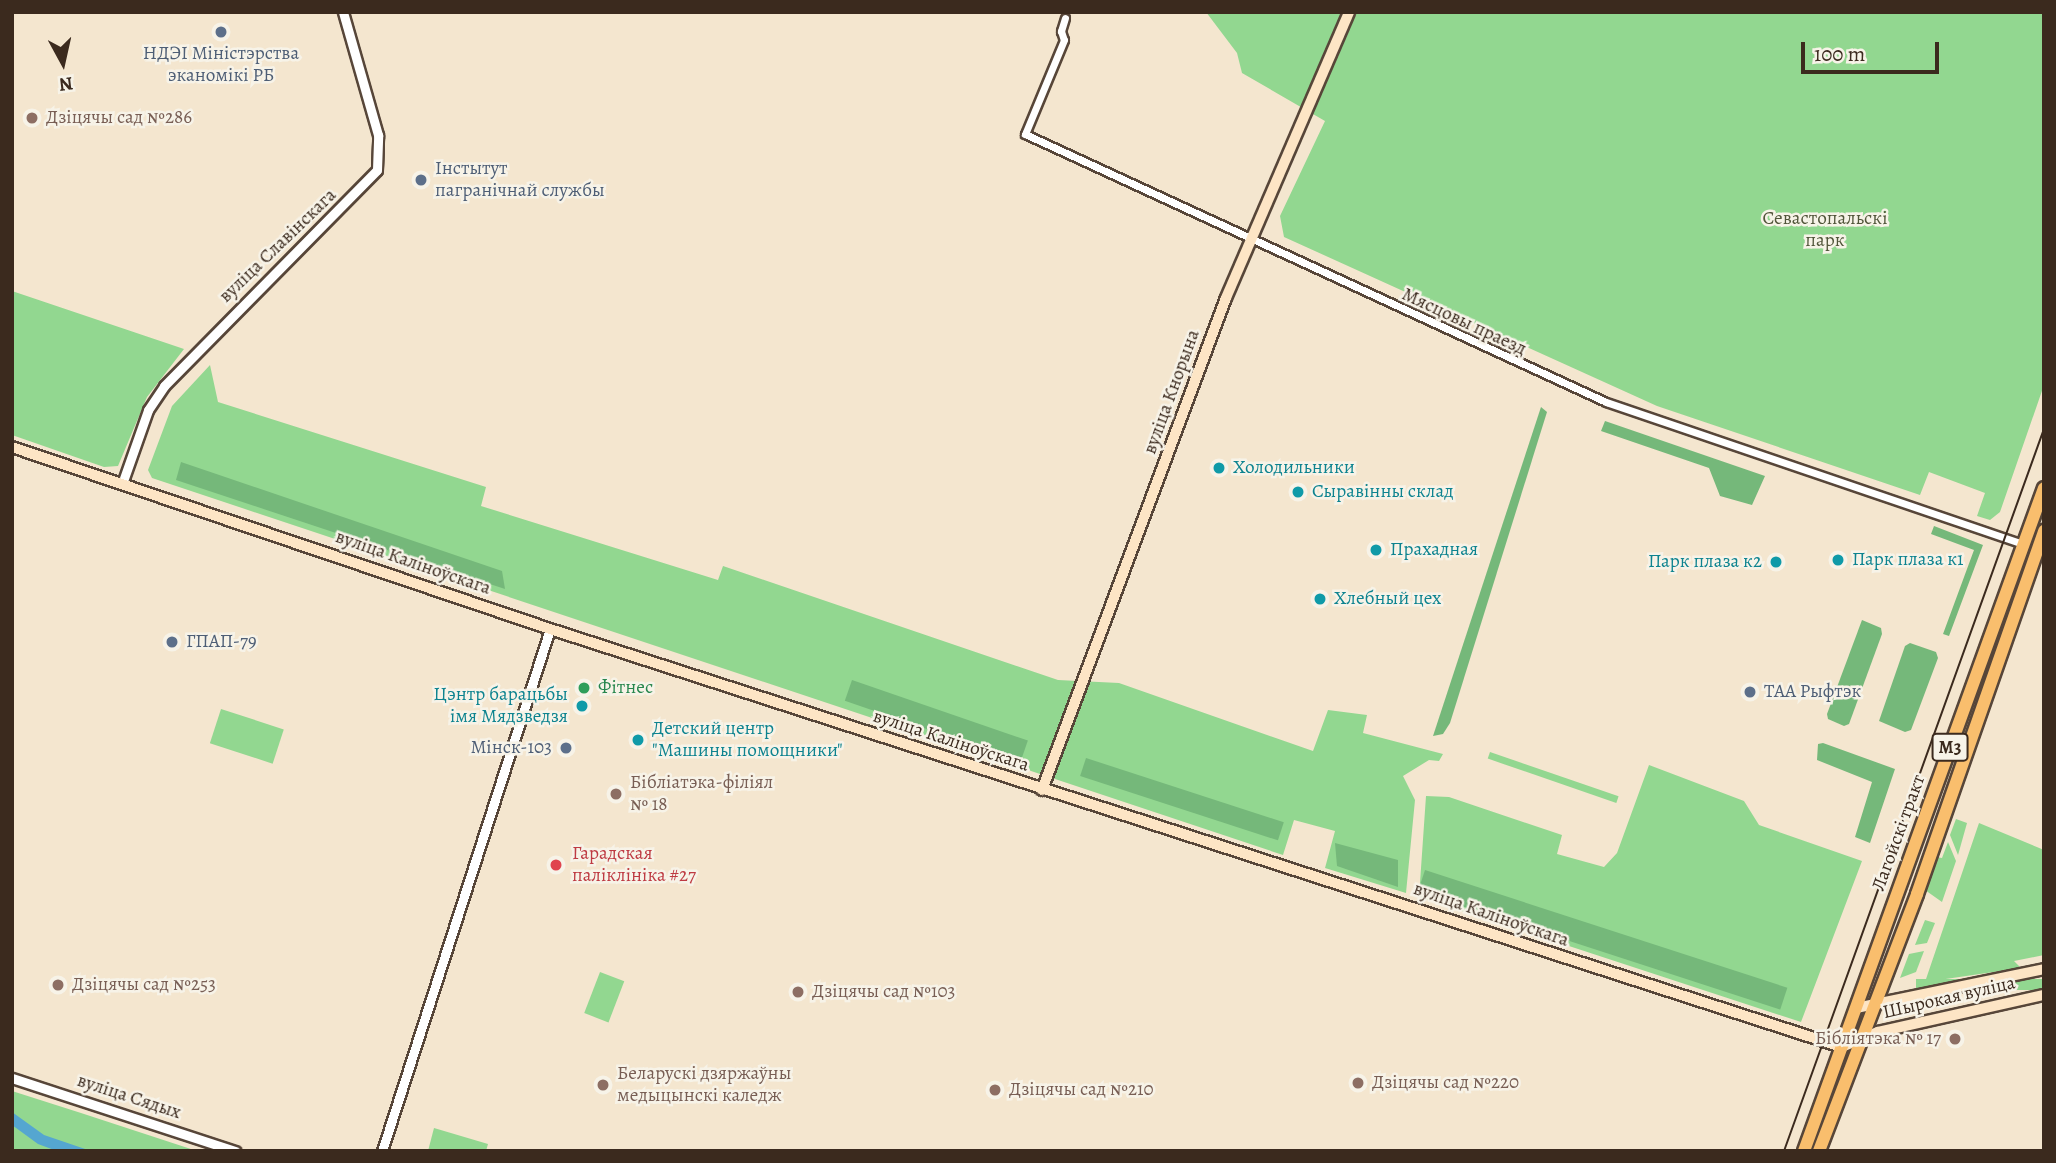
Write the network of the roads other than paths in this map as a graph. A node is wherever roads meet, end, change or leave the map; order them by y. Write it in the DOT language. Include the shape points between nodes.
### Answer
graph roads {
  1 [pos="343,12"];
  2 [pos="1349,12"];
  3 [pos="1065,18"];
  4 [pos="1252,238"];
  5 [pos="12,447"];
  6 [pos="122,484"];
  7 [pos="2044,488"];
  8 [pos="2044,531"];
  9 [pos="2023,544"];
  10 [pos="2037,548"];
  11 [pos="550,629"];
  12 [pos="1042,790"];
  13 [pos="2044,969"];
  14 [pos="1882,987"];
  15 [pos="2044,995"];
  16 [pos="1890,1000"];
  17 [pos="1875,1004"];
  18 [pos="1856,1008"];
  19 [pos="1863,1037"];
  20 [pos="1842,1047"];
  21 [pos="12,1078"];
  22 [pos="234,1151"];
  23 [pos="382,1151"];
  24 [pos="1804,1151"];
  25 [pos="1819,1151"];
  1 -- 6 [label="street, вуліца Славінскага" via="377,135 377,170 164,386 148,410"];
  2 -- 4 [label="main road, вуліца Кнорына"];
  3 -- 4 [label="street, Мясцовы праезд" via="1064,40 1025,134"];
  4 -- 9 [label="street, Мясцовы праезд" via="1606,402"];
  4 -- 12 [label="main road, вуліца Кнорына"];
  5 -- 6 [label="main road, вуліца Каліноўскага"];
  6 -- 11 [label="main road, вуліца Каліноўскага"];
  7 -- 9 [label="main road, Лагойскі тракт / М3"];
  8 -- 10 [label="main road, Лагойскі тракт / М3"];
  9 -- 10 [label="main road"];
  9 -- 18 [label="main road, Лагойскі тракт / М3"];
  10 -- 14 [label="main road, Лагойскі тракт / М3"];
  11 -- 12 [label="main road, вуліца Каліноўскага"];
  11 -- 23 [label="street"];
  12 -- 20 [label="main road, вуліца Каліноўскага"];
  13 -- 16 [label="main road, Шырокая вуліца"];
  14 -- 16 [label="main road" via="1884,997"];
  14 -- 17 [label="main road, Лагойскі тракт / М3"];
  15 -- 19 [label="main road, Шырокая вуліца"];
  16 -- 17 [label="main road, Шырокая вуліца"];
  17 -- 18 [label="main road, Шырокая вуліца"];
  17 -- 19 [label="main road, Лагойскі тракт / М3"];
  18 -- 20 [label="main road, Лагойскі тракт / М3"];
  19 -- 20 [label="main road, Шырокая вуліца"];
  19 -- 25 [label="main road, Лагойскі тракт / М3"];
  20 -- 24 [label="main road, Лагойскі тракт / М3"];
  21 -- 22 [label="street, вуліца Сядых"];
}
